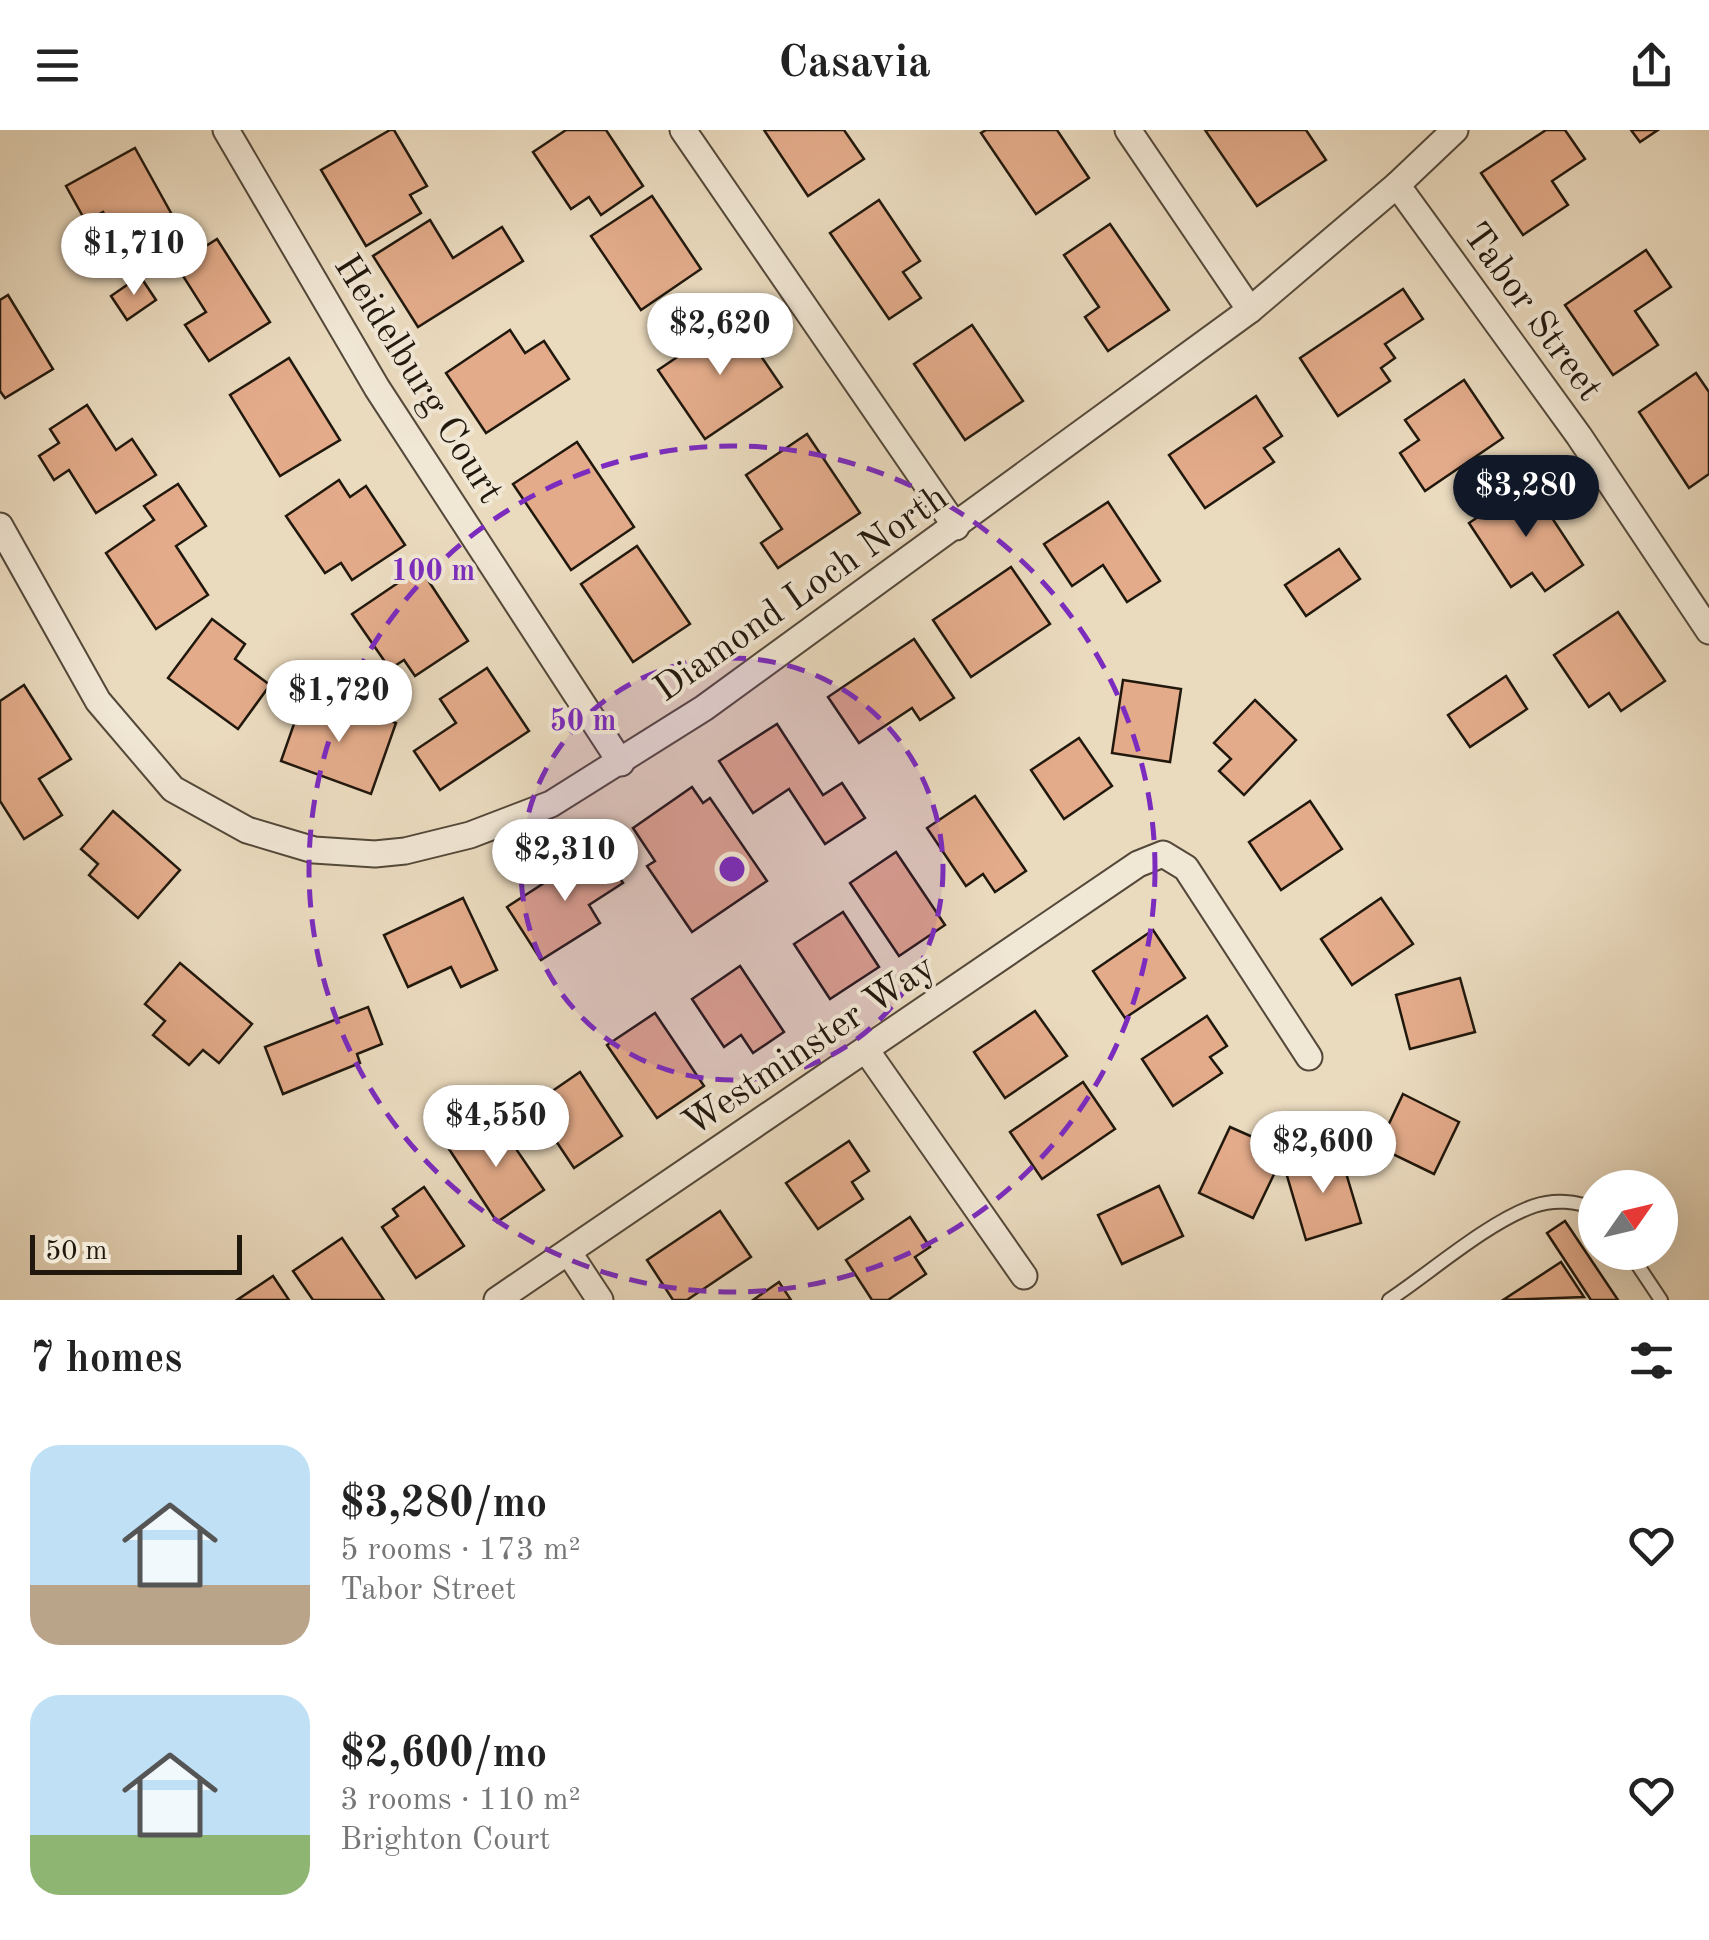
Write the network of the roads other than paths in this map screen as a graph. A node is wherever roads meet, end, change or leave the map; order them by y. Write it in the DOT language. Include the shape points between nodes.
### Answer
graph roads {
  1 [pos="226,130"];
  2 [pos="683,130"];
  3 [pos="1128,130"];
  4 [pos="1455,130"];
  5 [pos="1397,185"];
  6 [pos="1250,310"];
  7 [pos="0,526"];
  8 [pos="956,527"];
  9 [pos="1709,631"];
  10 [pos="620,763"];
  11 [pos="866,1050"];
  12 [pos="1309,1057"];
  13 [pos="1578,1201"];
  14 [pos="568,1253"];
  15 [pos="1642,1270"];
  16 [pos="1024,1276"];
  17 [pos="497,1300"];
  18 [pos="600,1300"];
  19 [pos="1389,1300"];
  20 [pos="1661,1300"];
  1 -- 10 [label="street, Heidelburg Court" via="377,388"];
  2 -- 8 [label="street"];
  3 -- 6 [label="street"];
  4 -- 5 [label="street, Diamond Loch North"];
  5 -- 6 [label="street, Diamond Loch North"];
  5 -- 9 [label="street, Tabor Street" via="1579,436"];
  6 -- 8 [label="street, Diamond Loch North"];
  7 -- 10 [label="street, Diamond Loch North" via="98,701 173,789 247,830 314,850 405,852 470,836 551,804"];
  8 -- 10 [label="street, Diamond Loch North"];
  11 -- 12 [label="street, Westminster Way" via="1138,864 1163,854 1186,868"];
  11 -- 14 [label="street, Westminster Way"];
  11 -- 16 [label="street"];
  13 -- 19 [label="lane" via="1536,1205 1501,1223"];
  14 -- 17 [label="street, Westminster Way"];
  14 -- 18 [label="street"];
  15 -- 20 [label="lane"];
}
